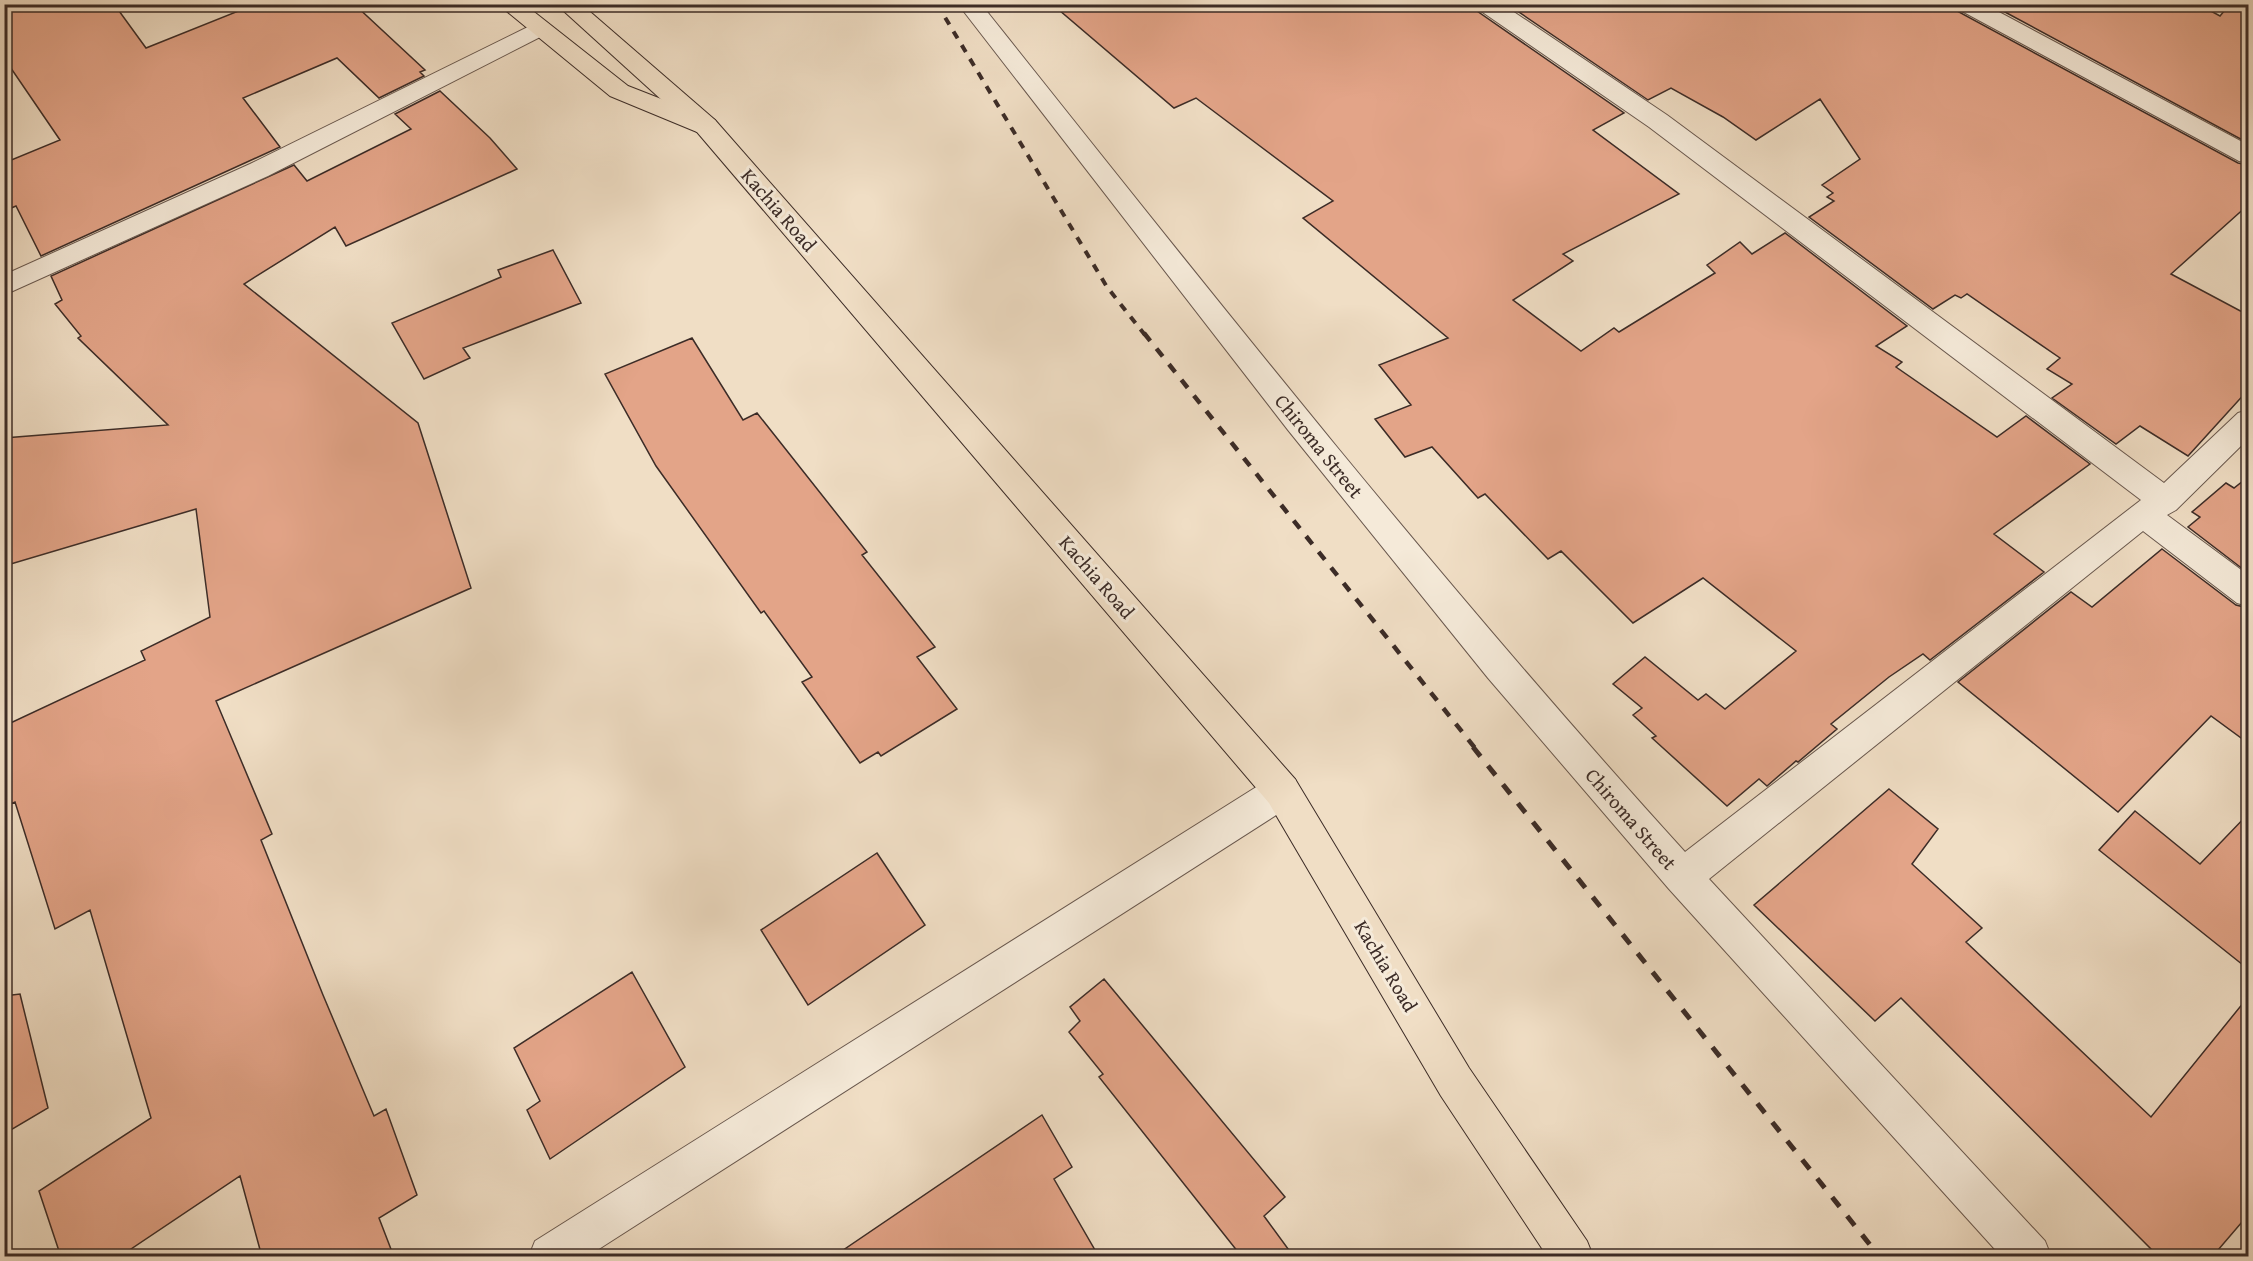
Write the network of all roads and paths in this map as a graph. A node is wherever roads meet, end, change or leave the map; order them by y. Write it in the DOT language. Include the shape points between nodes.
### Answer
graph roads {
  1 [pos="508,4"];
  2 [pos="567,4"];
  3 [pos="969,4"];
  4 [pos="1486,4"];
  5 [pos="1966,4"];
  6 [pos="538,29"];
  7 [pos="706,126"];
  8 [pos="2248,155"];
  9 [pos="4,286"];
  10 [pos="2248,421"];
  11 [pos="2154,507"];
  12 [pos="2248,593"];
  13 [pos="1282,791"];
  14 [pos="1682,877"];
  15 [pos="550,1257"];
  16 [pos="1572,1257"];
  17 [pos="2030,1257"];
  1 -- 6 [label="main road, Kachia Road"];
  2 -- 7 [label="main road"];
  3 -- 14 [label="street, Chiroma Street" via="1335,467 1499,667"];
  4 -- 11 [label="street" via="1658,121"];
  5 -- 8 [label="street"];
  6 -- 7 [label="main road, Kachia Road" via="619,91"];
  6 -- 9 [label="street" via="259,170"];
  7 -- 13 [label="main road, Kachia Road"];
  10 -- 11 [label="street"];
  11 -- 12 [label="street"];
  11 -- 14 [label="street"];
  13 -- 15 [label="street"];
  13 -- 16 [label="main road, Kachia Road" via="1455,1082"];
  14 -- 17 [label="street, Chiroma Street"];
}
